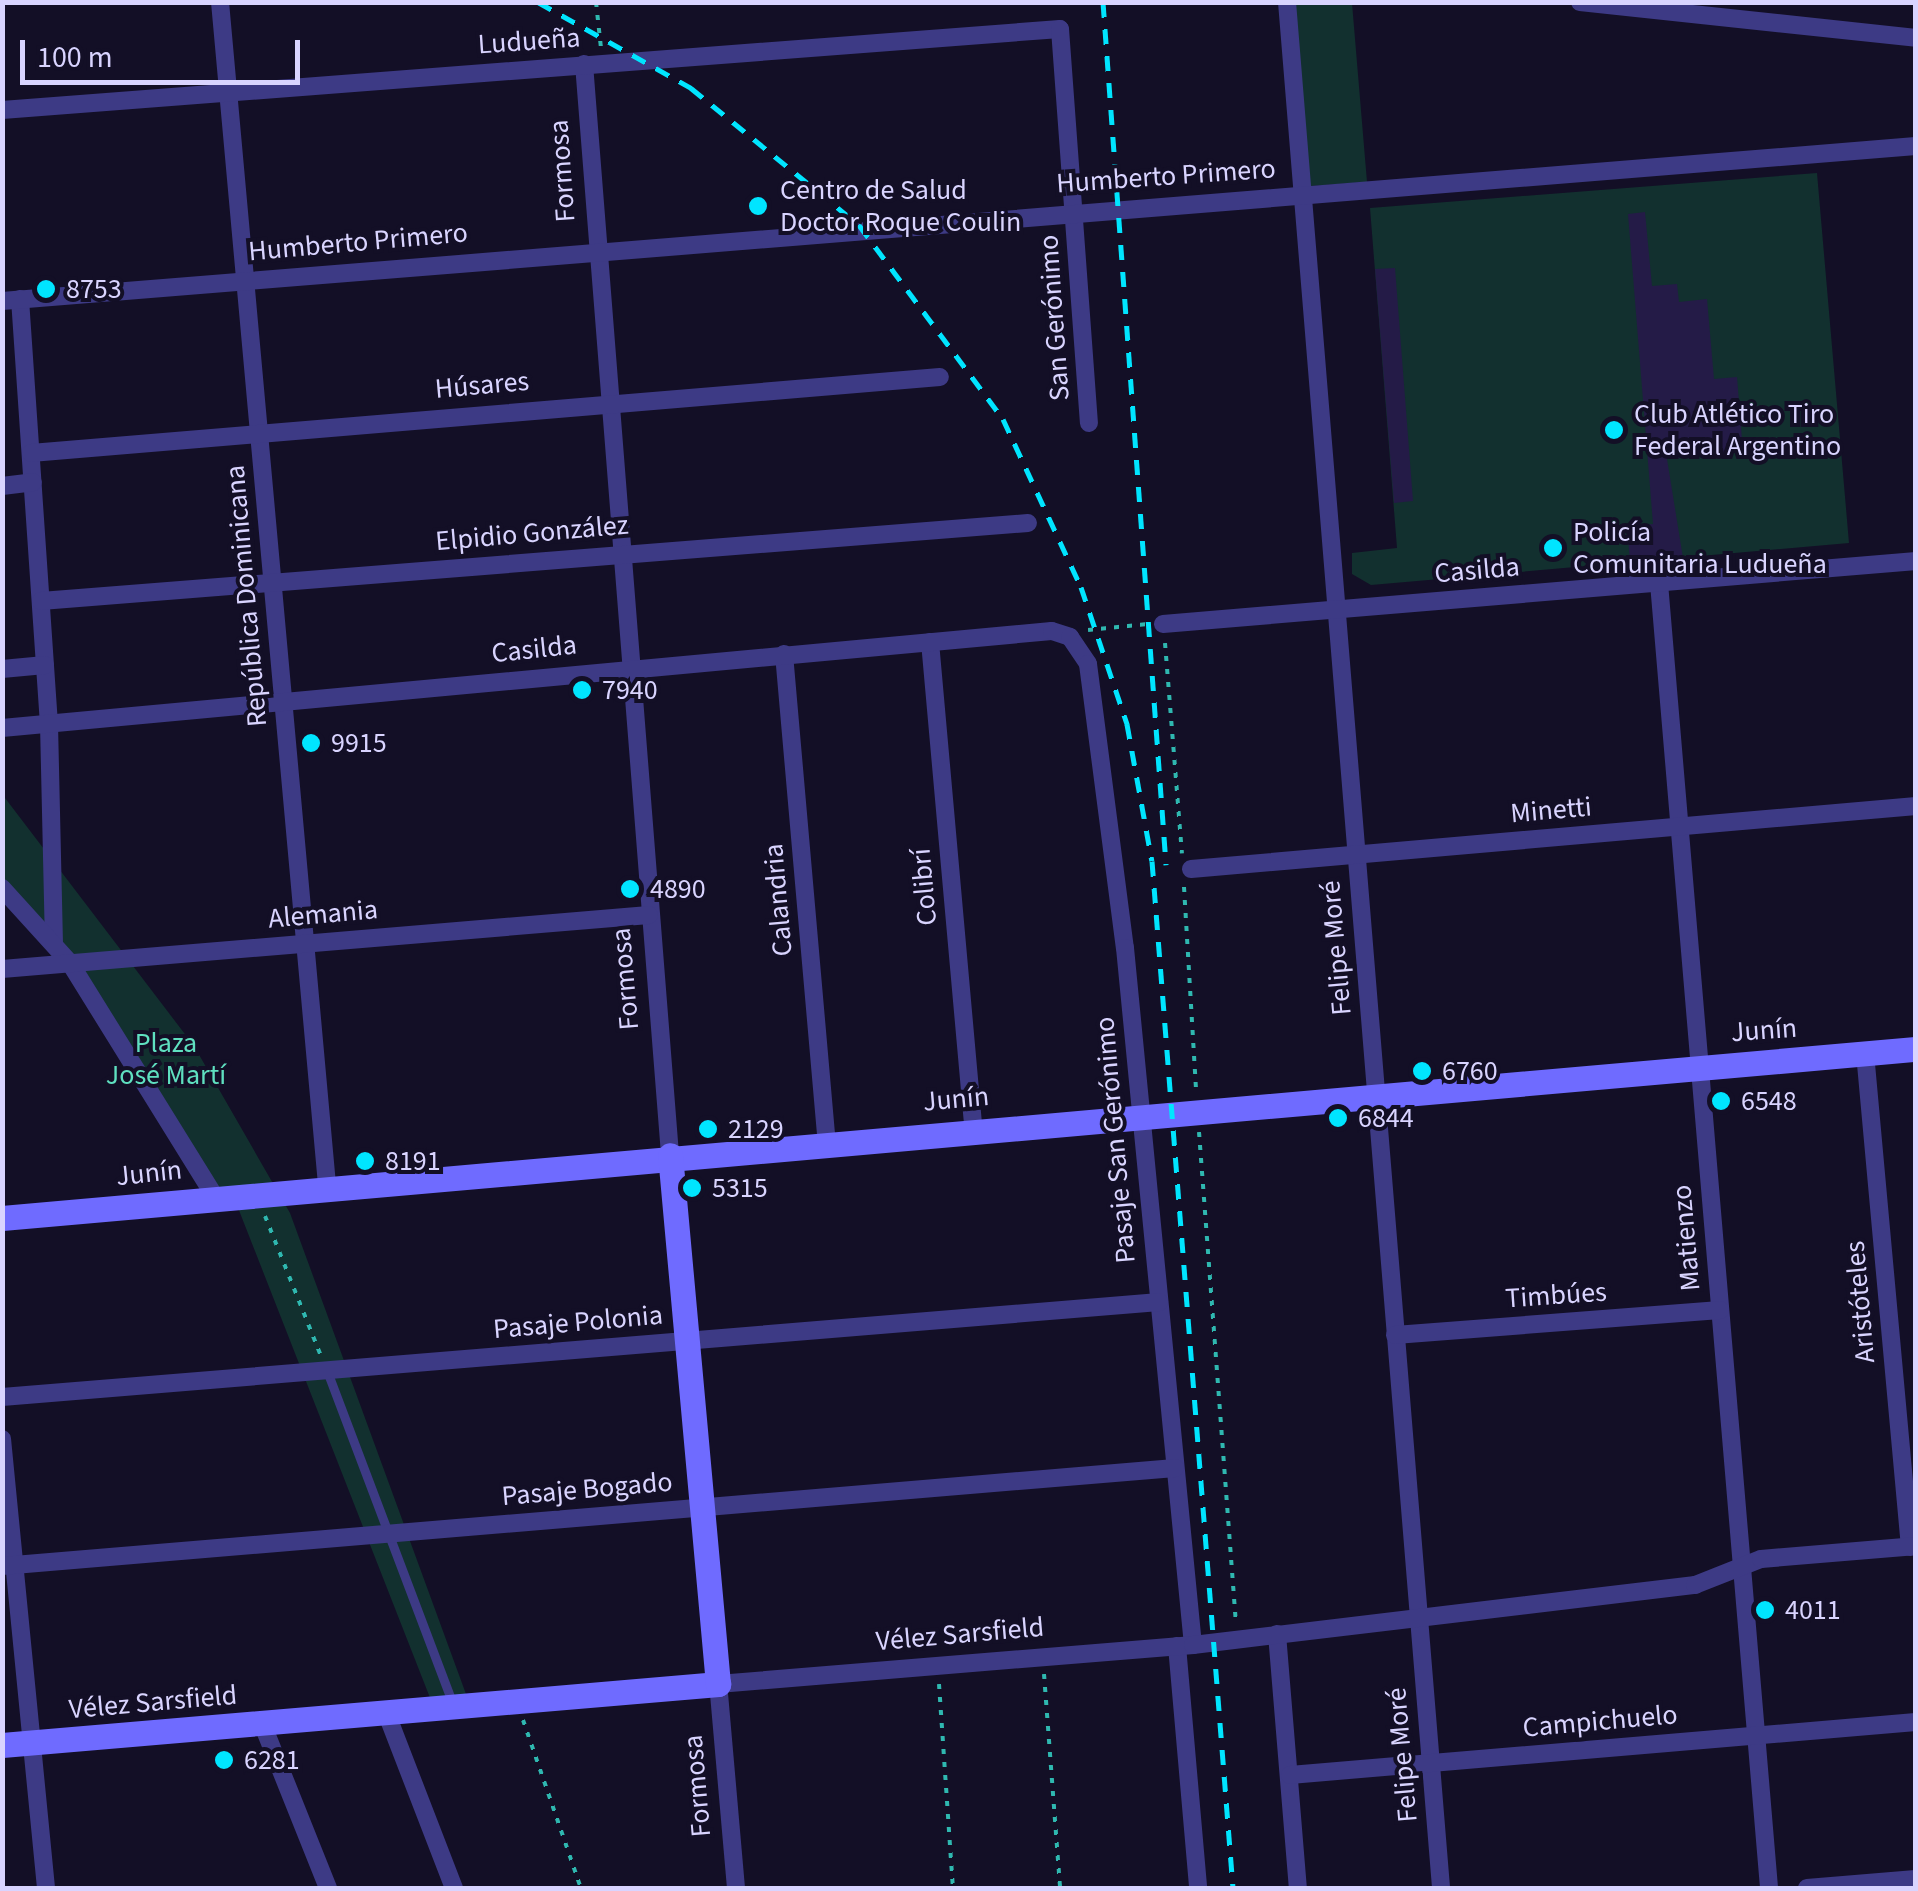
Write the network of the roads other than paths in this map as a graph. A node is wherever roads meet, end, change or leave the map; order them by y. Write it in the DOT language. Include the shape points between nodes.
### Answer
graph roads {
  1 [pos="220,2"];
  2 [pos="1286,2"];
  3 [pos="1580,2"];
  4 [pos="1060,28"];
  5 [pos="1916,38"];
  6 [pos="593,64"];
  7 [pos="228,92"];
  8 [pos="2,110"];
  9 [pos="1916,146"];
  10 [pos="1302,194"];
  11 [pos="1074,210"];
  12 [pos="597,249"];
  13 [pos="246,279"];
  14 [pos="11,300"];
  15 [pos="940,377"];
  16 [pos="611,401"];
  17 [pos="1089,423"];
  18 [pos="259,432"];
  19 [pos="30,453"];
  20 [pos="33,482"];
  21 [pos="2,486"];
  22 [pos="1028,522"];
  23 [pos="621,553"];
  24 [pos="1916,561"];
  25 [pos="273,582"];
  26 [pos="1659,583"];
  27 [pos="41,601"];
  28 [pos="1336,610"];
  29 [pos="1163,624"];
  30 [pos="1070,637"];
  31 [pos="930,642"];
  32 [pos="784,654"];
  33 [pos="45,665"];
  34 [pos="632,667"];
  35 [pos="2,669"];
  36 [pos="284,702"];
  37 [pos="49,724"];
  38 [pos="2,728"];
  39 [pos="1916,806"];
  40 [pos="1679,826"];
  41 [pos="1356,854"];
  42 [pos="1191,869"];
  43 [pos="2,888"];
  44 [pos="649,914"];
  45 [pos="54,944"];
  46 [pos="306,944"];
  47 [pos="70,963"];
  48 [pos="2,969"];
  49 [pos="1916,1049"];
  50 [pos="1865,1053"];
  51 [pos="1699,1064"];
  52 [pos="1376,1094"];
  53 [pos="1139,1113"];
  54 [pos="974,1128"];
  55 [pos="828,1141"];
  56 [pos="670,1155"];
  57 [pos="327,1186"];
  58 [pos="216,1197"];
  59 [pos="2,1218"];
  60 [pos="1159,1302"];
  61 [pos="1720,1310"];
  62 [pos="1395,1335"];
  63 [pos="687,1341"];
  64 [pos="327,1371"];
  65 [pos="2,1398"];
  66 [pos="2,1440"];
  67 [pos="1176,1468"];
  68 [pos="702,1507"];
  69 [pos="386,1534"];
  70 [pos="1913,1546"];
  71 [pos="9,1566"];
  72 [pos="1740,1567"];
  73 [pos="1417,1614"];
  74 [pos="1277,1634"];
  75 [pos="1186,1646"];
  76 [pos="718,1684"];
  77 [pos="454,1707"];
  78 [pos="386,1712"];
  79 [pos="1916,1722"];
  80 [pos="262,1723"];
  81 [pos="1756,1735"];
  82 [pos="33,1742"];
  83 [pos="2,1745"];
  84 [pos="1430,1763"];
  85 [pos="1290,1775"];
  86 [pos="1916,1880"];
  87 [pos="46,1888"];
  88 [pos="328,1888"];
  89 [pos="454,1888"];
  90 [pos="736,1888"];
  91 [pos="1198,1888"];
  92 [pos="1298,1888"];
  93 [pos="1441,1888"];
  94 [pos="1768,1888"];
  95 [pos="1807,1888"];
  1 -- 7 [label="street, República Dominicana"];
  2 -- 10 [label="street, Felipe Moré"];
  3 -- 5 [label="street"];
  4 -- 6 [label="street, Ludueña"];
  4 -- 11 [label="street, San Gerónimo"];
  6 -- 7 [label="street, Ludueña"];
  6 -- 12 [label="street, Formosa"];
  7 -- 8 [label="street, Ludueña"];
  7 -- 13 [label="street, República Dominicana"];
  9 -- 10 [label="street, Humberto Primero"];
  10 -- 11 [label="street, Humberto Primero"];
  10 -- 28 [label="street, Felipe Moré"];
  11 -- 12 [label="street, Humberto Primero"];
  11 -- 17 [label="street, San Gerónimo"];
  12 -- 13 [label="street, Humberto Primero"];
  12 -- 16 [label="street, Formosa"];
  13 -- 14 [label="street, Humberto Primero"];
  13 -- 18 [label="street, República Dominicana"];
  14 -- 19 [label="street"];
  15 -- 16 [label="street, Húsares"];
  16 -- 18 [label="street, Húsares"];
  16 -- 23 [label="street, Formosa"];
  18 -- 19 [label="street, Húsares"];
  18 -- 25 [label="street, República Dominicana"];
  19 -- 20 [label="street"];
  20 -- 21 [label="street"];
  20 -- 27 [label="street"];
  22 -- 23 [label="street, Elpidio González"];
  23 -- 25 [label="street, Elpidio González"];
  23 -- 34 [label="street, Formosa"];
  24 -- 26 [label="street, Casilda"];
  25 -- 27 [label="street, Elpidio González"];
  25 -- 36 [label="street, República Dominicana"];
  26 -- 28 [label="street, Casilda"];
  26 -- 40 [label="street, Matienzo"];
  27 -- 33 [label="street"];
  28 -- 29 [label="street, Casilda"];
  28 -- 41 [label="street, Felipe Moré"];
  30 -- 31 [label="street, Casilda"];
  30 -- 53 [label="street, Pasaje San Gerónimo" via="1088,664"];
  31 -- 32 [label="street, Casilda"];
  31 -- 54 [label="street, Colibrí"];
  32 -- 34 [label="street, Casilda"];
  32 -- 55 [label="street, Calandria"];
  33 -- 35 [label="street"];
  33 -- 37 [label="street"];
  34 -- 36 [label="street, Casilda"];
  34 -- 44 [label="street, Formosa"];
  36 -- 37 [label="street, Casilda"];
  36 -- 46 [label="street, República Dominicana"];
  37 -- 38 [label="street, Casilda"];
  37 -- 45 [label="street"];
  39 -- 40 [label="street, Minetti"];
  40 -- 41 [label="street, Minetti"];
  40 -- 51 [label="street, Matienzo"];
  41 -- 42 [label="street, Minetti"];
  41 -- 52 [label="street, Felipe Moré"];
  43 -- 45 [label="street"];
  44 -- 46 [label="street, Alemania"];
  44 -- 56 [label="street, Formosa"];
  45 -- 47 [label="street"];
  46 -- 47 [label="street, Alemania"];
  46 -- 57 [label="street, República Dominicana"];
  47 -- 48 [label="street, Alemania"];
  47 -- 58 [label="street"];
  49 -- 50 [label="main road, Junín"];
  50 -- 51 [label="main road, Junín"];
  50 -- 70 [label="street, Aristóteles"];
  51 -- 52 [label="main road, Junín"];
  51 -- 61 [label="street, Matienzo"];
  52 -- 53 [label="main road, Junín"];
  52 -- 62 [label="street, Felipe Moré"];
  53 -- 54 [label="main road, Junín"];
  53 -- 60 [label="street, Pasaje San Gerónimo"];
  54 -- 55 [label="main road, Junín"];
  55 -- 56 [label="main road, Junín"];
  56 -- 57 [label="main road, Junín"];
  56 -- 63 [label="main road, Formosa"];
  57 -- 58 [label="main road, Junín"];
  58 -- 59 [label="main road, Junín"];
  60 -- 63 [label="street, Pasaje Polonia"];
  60 -- 67 [label="street, Pasaje San Gerónimo"];
  61 -- 62 [label="street, Timbúes"];
  61 -- 72 [label="street, Matienzo"];
  62 -- 73 [label="street, Felipe Moré"];
  63 -- 64 [label="street, Pasaje Polonia"];
  63 -- 68 [label="main road, Formosa"];
  64 -- 65 [label="street, Pasaje Polonia"];
  64 -- 69 [label="lane"];
  66 -- 71 [label="street"];
  67 -- 68 [label="street, Pasaje Bogado"];
  67 -- 75 [label="street, Pasaje San Gerónimo"];
  68 -- 69 [label="street, Pasaje Bogado"];
  68 -- 76 [label="main road, Formosa"];
  69 -- 71 [label="street, Pasaje Bogado"];
  69 -- 77 [label="lane"];
  70 -- 72 [label="street, Vélez Sarsfield"];
  71 -- 82 [label="street"];
  72 -- 73 [label="street, Vélez Sarsfield" via="1695,1585"];
  72 -- 81 [label="street, Matienzo"];
  73 -- 74 [label="street, Vélez Sarsfield"];
  73 -- 84 [label="street, Felipe Moré"];
  74 -- 75 [label="street, Vélez Sarsfield"];
  74 -- 85 [label="street"];
  75 -- 76 [label="street, Vélez Sarsfield"];
  75 -- 91 [label="street, Pasaje San Gerónimo"];
  76 -- 77 [label="main road, Vélez Sarsfield"];
  76 -- 90 [label="street, Formosa"];
  77 -- 78 [label="main road, Vélez Sarsfield"];
  78 -- 80 [label="main road, Vélez Sarsfield"];
  78 -- 89 [label="street"];
  79 -- 81 [label="street, Campichuelo"];
  80 -- 82 [label="main road, Vélez Sarsfield"];
  80 -- 88 [label="street"];
  81 -- 84 [label="street, Campichuelo"];
  81 -- 94 [label="street, Matienzo"];
  82 -- 83 [label="main road, Vélez Sarsfield"];
  82 -- 87 [label="street"];
  84 -- 85 [label="street, Campichuelo"];
  84 -- 93 [label="street, Felipe Moré"];
  85 -- 92 [label="street"];
  86 -- 95 [label="street"];
}
